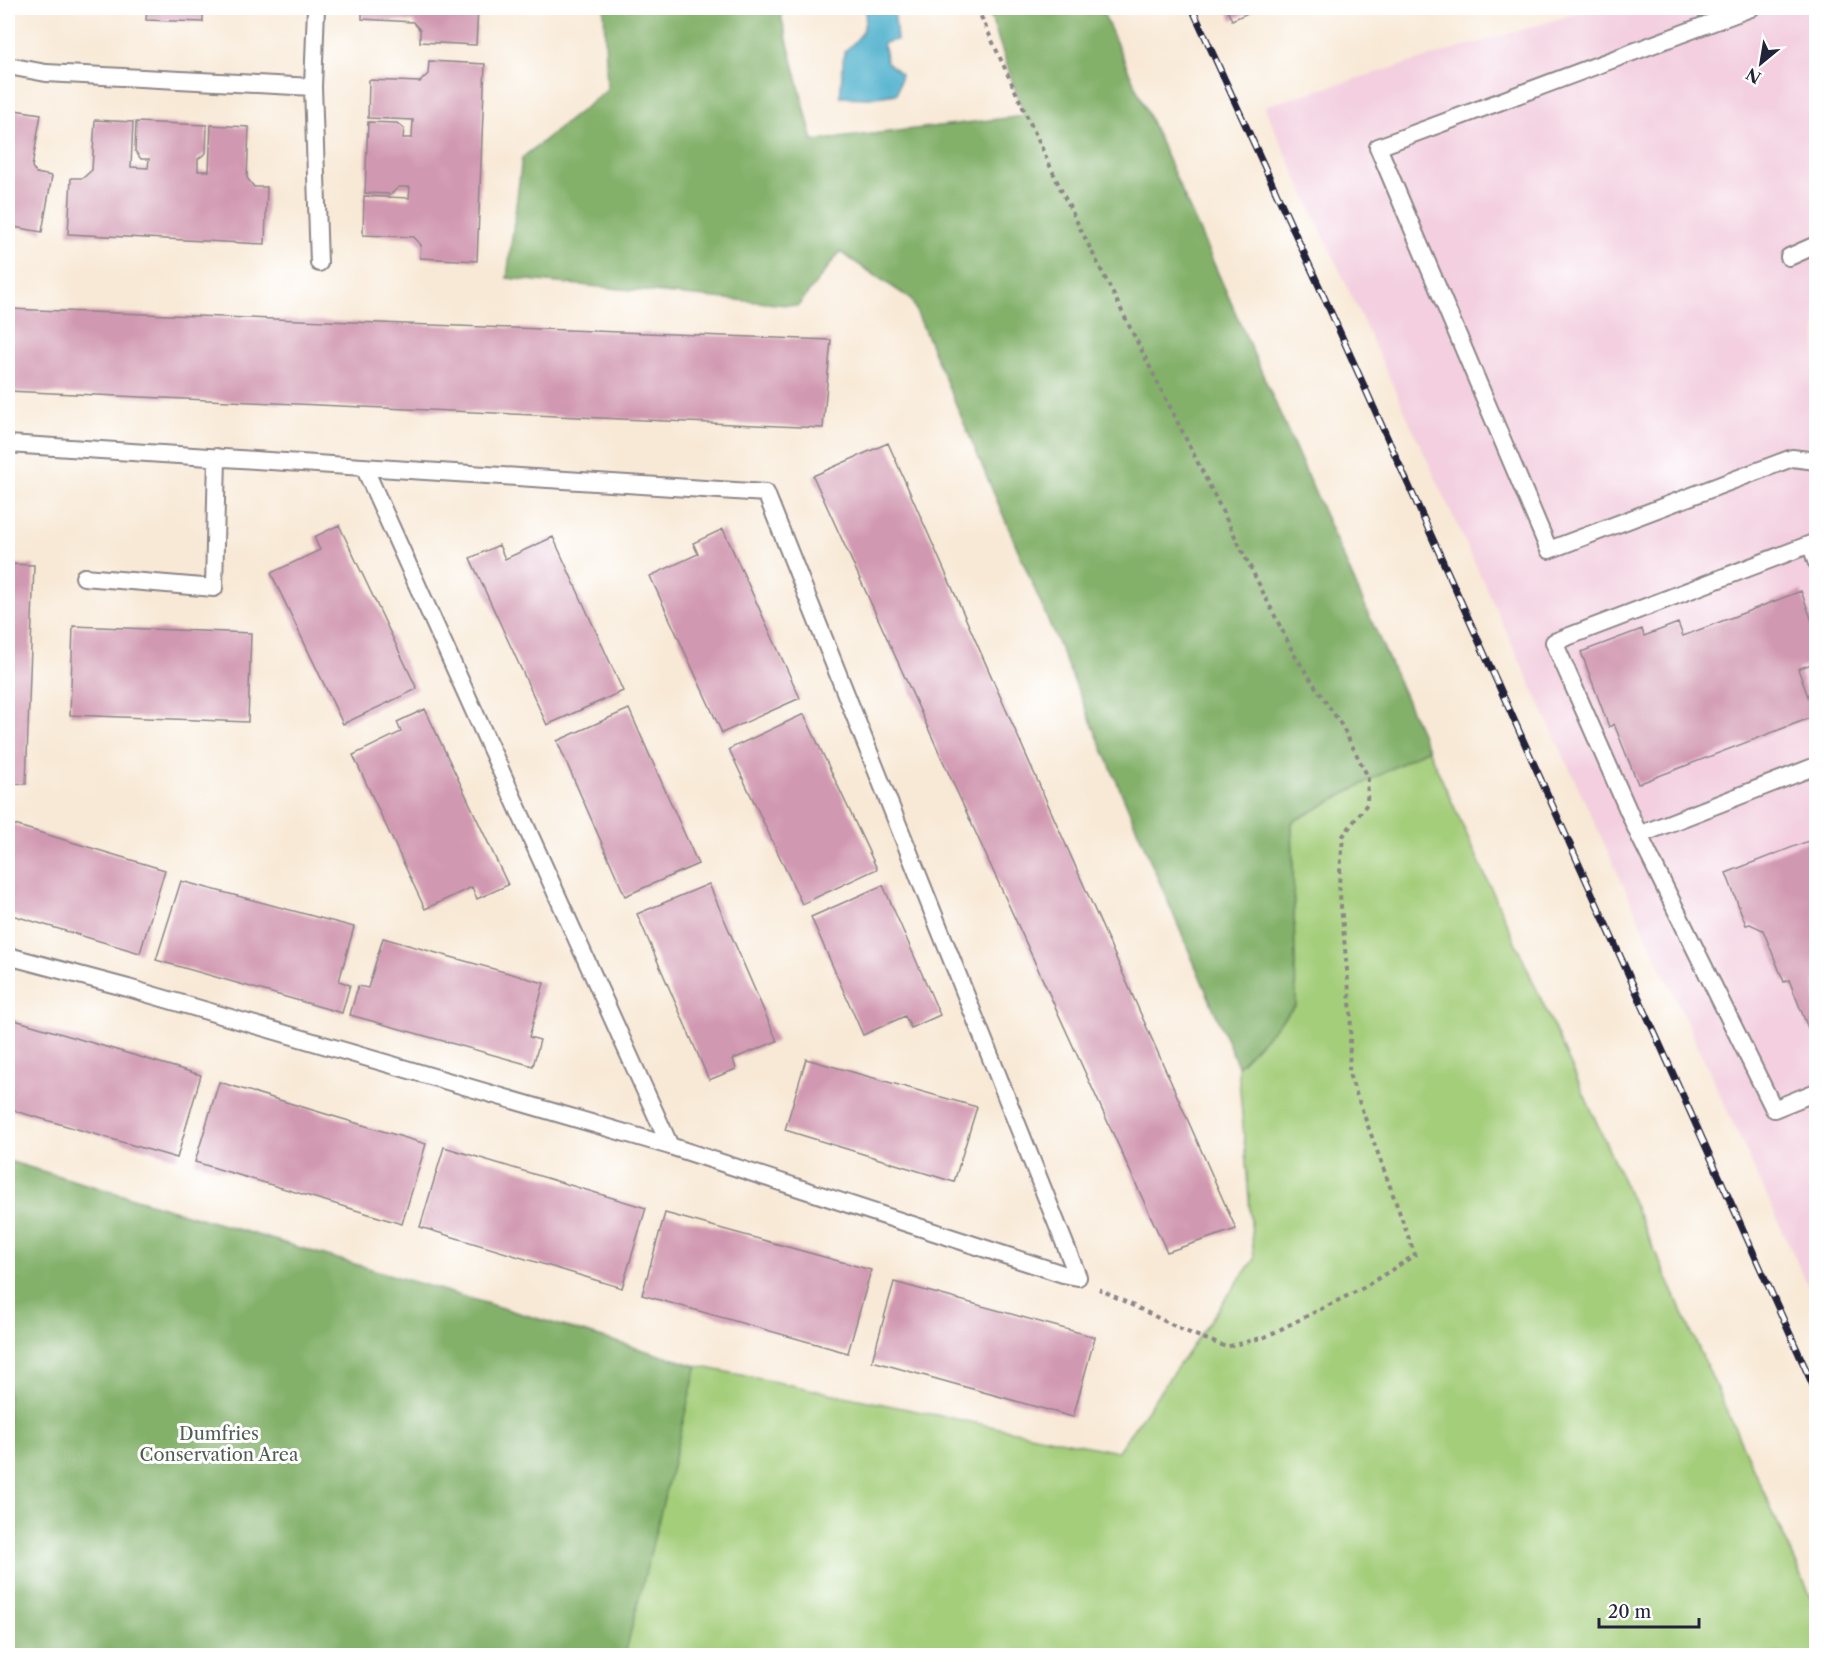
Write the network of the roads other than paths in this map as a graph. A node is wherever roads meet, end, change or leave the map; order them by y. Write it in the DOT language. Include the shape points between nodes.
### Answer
graph roads {
  1 [pos="316,8"];
  2 [pos="1751,8"];
  3 [pos="8,66"];
  4 [pos="313,87"];
  5 [pos="1816,245"];
  6 [pos="1789,257"];
  7 [pos="319,263"];
  8 [pos="8,444"];
  9 [pos="217,457"];
  10 [pos="1816,461"];
  11 [pos="364,467"];
  12 [pos="1814,543"];
  13 [pos="1816,561"];
  14 [pos="84,577"];
  15 [pos="1816,766"];
  16 [pos="1639,835"];
  17 [pos="8,956"];
  18 [pos="1816,1092"];
  19 [pos="670,1146"];
  1 -- 4 [label="lane"];
  2 -- 10 [label="lane" via="1378,147 1549,550 1792,458"];
  3 -- 4 [label="lane" via="46,73"];
  4 -- 7 [label="lane"];
  5 -- 6 [label="lane"];
  8 -- 9 [label="lane"];
  9 -- 11 [label="lane"];
  9 -- 14 [label="lane" via="214,588"];
  11 -- 19 [label="lane"];
  11 -- 19 [label="lane" via="765,493 1078,1277"];
  12 -- 13 [label="lane"];
  12 -- 16 [label="lane" via="1554,642"];
  15 -- 16 [label="lane"];
  16 -- 18 [label="lane" via="1774,1109"];
  17 -- 19 [label="lane"];
}
